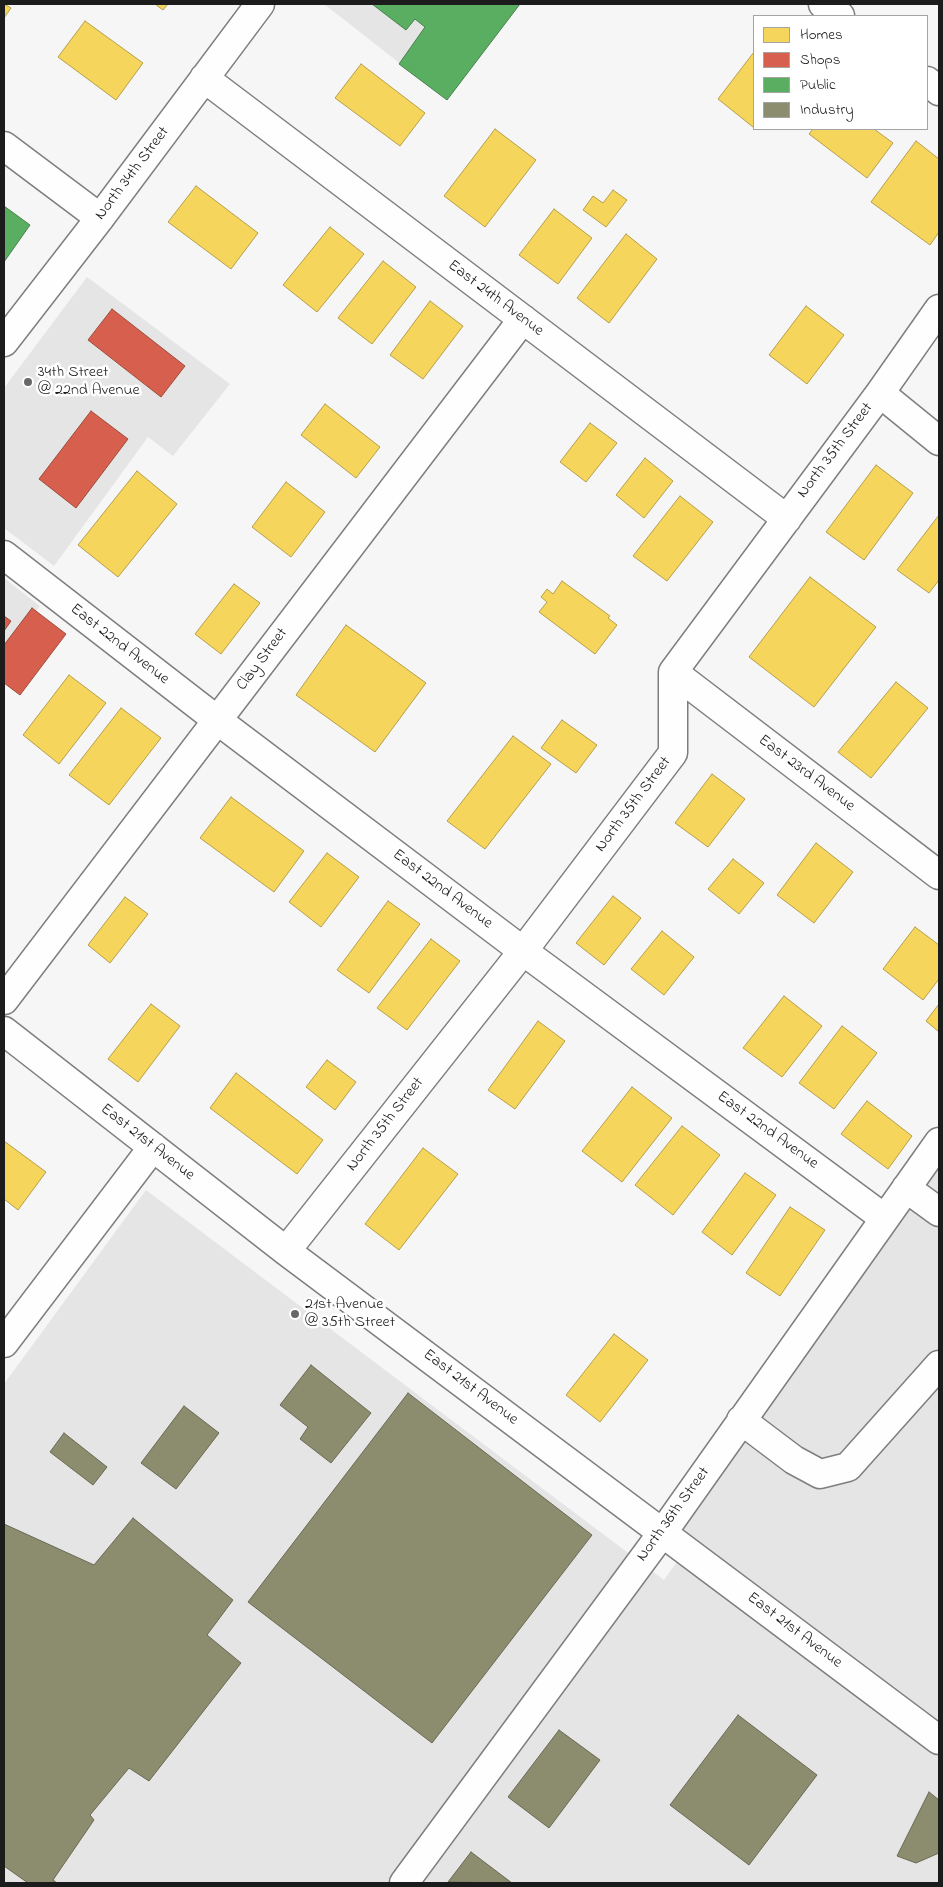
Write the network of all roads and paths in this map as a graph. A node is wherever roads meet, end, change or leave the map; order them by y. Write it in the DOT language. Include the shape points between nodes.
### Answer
graph roads {
  1 [pos="260,4"];
  2 [pos="823,4"];
  3 [pos="839,15"];
  4 [pos="204,78"];
  5 [pos="928,82"];
  6 [pos="939,91"];
  7 [pos="4,146"];
  8 [pos="100,218"];
  9 [pos="939,309"];
  10 [pos="523,319"];
  11 [pos="4,342"];
  12 [pos="880,393"];
  13 [pos="939,440"];
  14 [pos="787,520"];
  15 [pos="4,555"];
  16 [pos="673,672"];
  17 [pos="217,720"];
  18 [pos="939,875"];
  19 [pos="523,951"];
  20 [pos="4,1000"];
  21 [pos="4,1031"];
  22 [pos="939,1142"];
  23 [pos="153,1147"];
  24 [pos="906,1188"];
  25 [pos="939,1212"];
  26 [pos="884,1218"];
  27 [pos="286,1251"];
  28 [pos="4,1343"];
  29 [pos="939,1365"];
  30 [pos="742,1420"];
  31 [pos="663,1532"];
  32 [pos="939,1740"];
  33 [pos="404,1883"];
  1 -- 4 [label="street, North 34th Street"];
  2 -- 3 [label="street"];
  4 -- 8 [label="street, North 34th Street"];
  4 -- 10 [label="street, East 24th Avenue"];
  5 -- 6 [label="street"];
  7 -- 8 [label="street"];
  8 -- 11 [label="street, North 34th Street"];
  9 -- 12 [label="street, North 35th Street"];
  10 -- 14 [label="street, East 24th Avenue"];
  10 -- 17 [label="street, Clay Street"];
  12 -- 13 [label="street"];
  12 -- 14 [label="street, North 35th Street"];
  14 -- 16 [label="street, North 35th Street"];
  15 -- 17 [label="street, East 22nd Avenue"];
  16 -- 18 [label="street, East 23rd Avenue"];
  16 -- 19 [label="street, North 35th Street" via="673,753"];
  17 -- 19 [label="street, East 22nd Avenue"];
  17 -- 20 [label="street, Clay Street"];
  19 -- 26 [label="street, East 22nd Avenue"];
  19 -- 27 [label="street, North 35th Street"];
  21 -- 23 [label="street, East 21st Avenue"];
  22 -- 24 [label="street, North 36th Street"];
  23 -- 27 [label="street, East 21st Avenue"];
  23 -- 28 [label="street"];
  24 -- 25 [label="street"];
  24 -- 26 [label="street, North 36th Street"];
  26 -- 30 [label="street, North 36th Street"];
  27 -- 31 [label="street, East 21st Avenue"];
  29 -- 30 [label="street" via="848,1467 820,1474 794,1460"];
  30 -- 31 [label="street, North 36th Street"];
  31 -- 32 [label="street, East 21st Avenue"];
  31 -- 33 [label="street, North 36th Street"];
}
